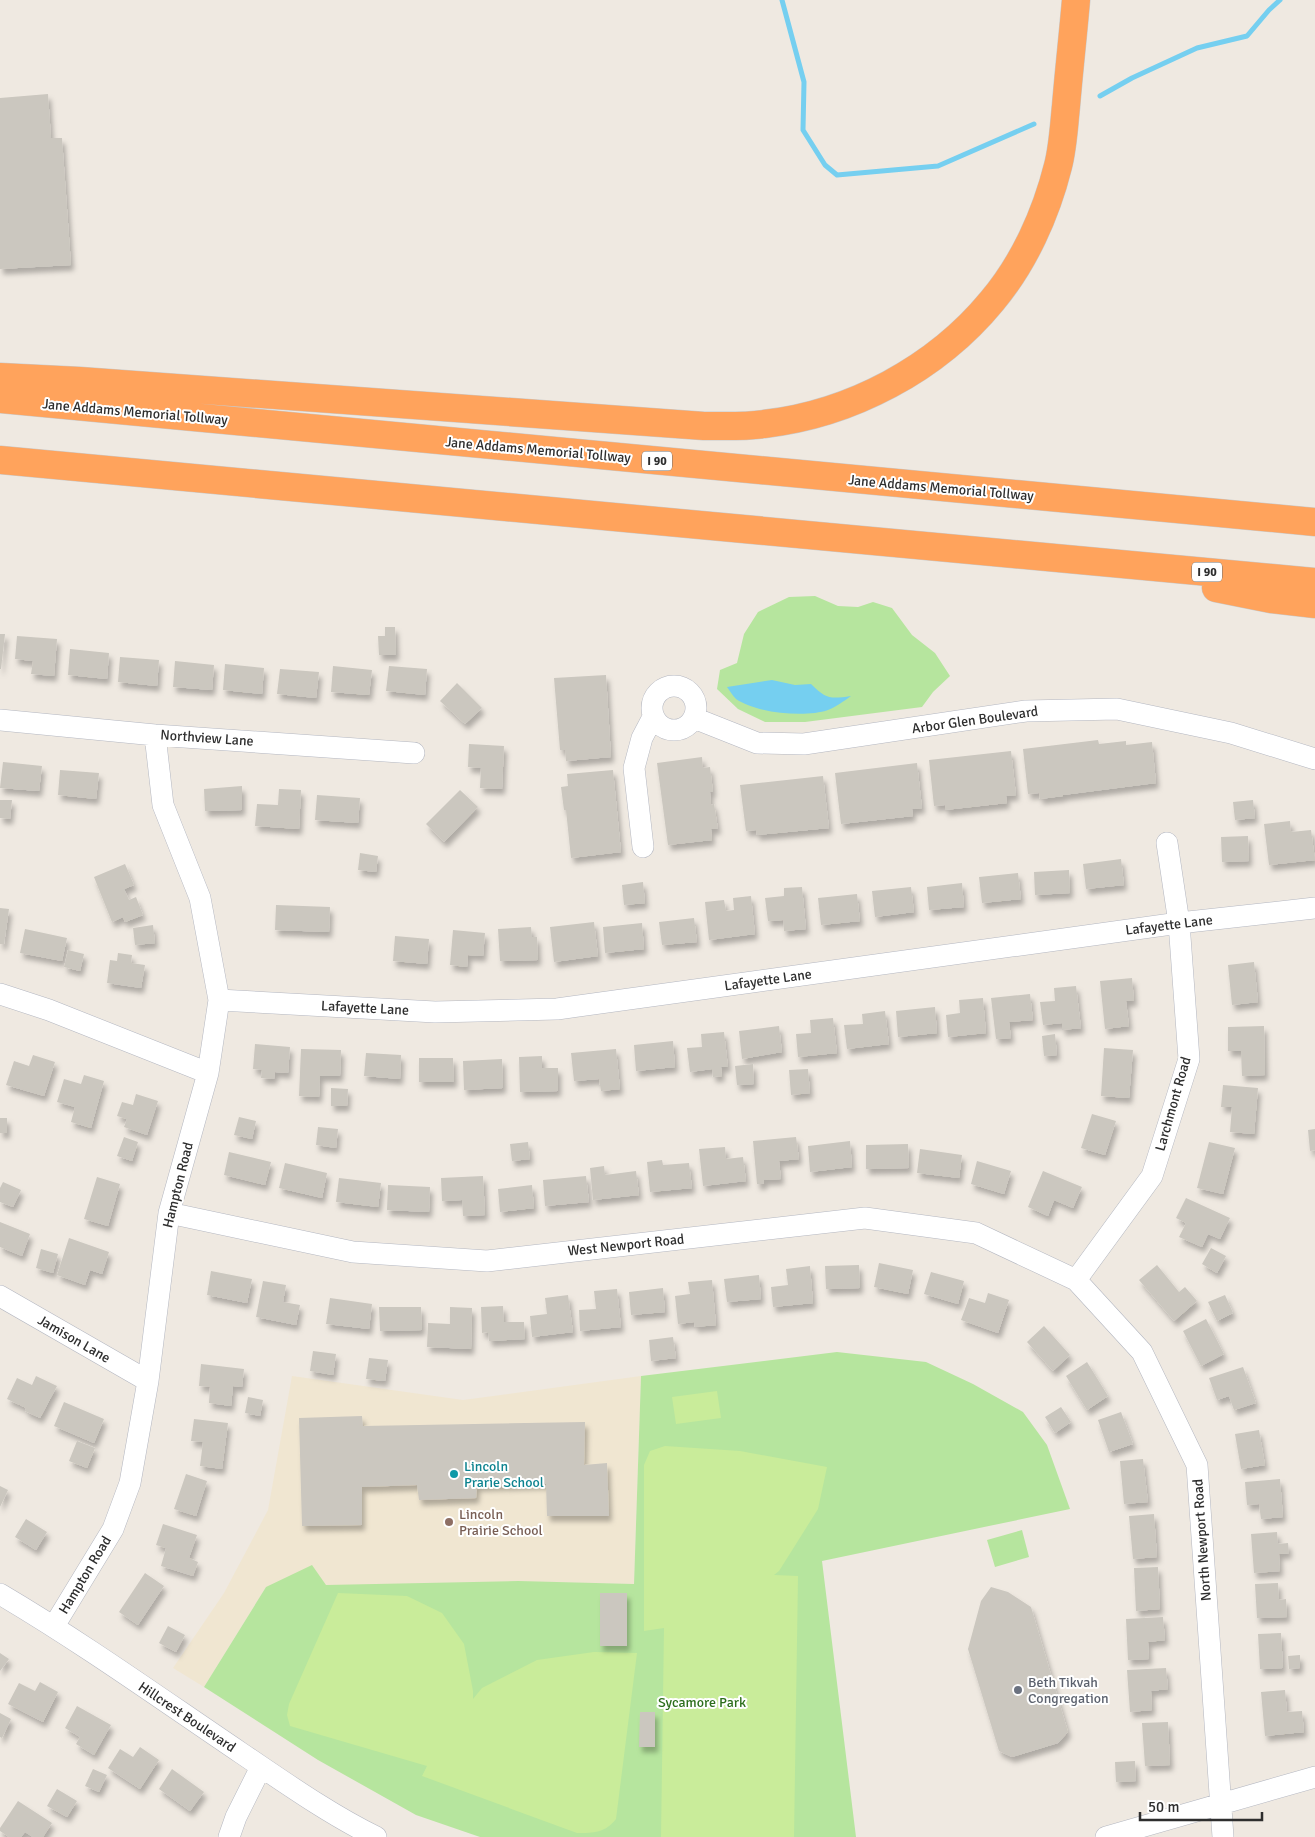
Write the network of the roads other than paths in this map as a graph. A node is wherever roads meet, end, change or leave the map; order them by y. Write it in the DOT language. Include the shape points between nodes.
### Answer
graph roads {
  1 [pos="1076,0"];
  2 [pos="0,377"];
  3 [pos="0,399"];
  4 [pos="0,460"];
  5 [pos="1315,522"];
  6 [pos="1100,562"];
  7 [pos="1315,582"];
  8 [pos="1315,604"];
  9 [pos="653,717"];
  10 [pos="694,718"];
  11 [pos="0,720"];
  12 [pos="156,735"];
  13 [pos="414,754"];
  14 [pos="1315,759"];
  15 [pos="1167,843"];
  16 [pos="643,847"];
  17 [pos="1315,908"];
  18 [pos="1179,924"];
  19 [pos="0,994"];
  20 [pos="219,1000"];
  21 [pos="208,1073"];
  22 [pos="169,1213"];
  23 [pos="1076,1280"];
  24 [pos="0,1296"];
  25 [pos="148,1381"];
  26 [pos="0,1594"];
  27 [pos="54,1626"];
  28 [pos="261,1767"];
  29 [pos="1315,1777"];
  30 [pos="1221,1804"];
  31 [pos="229,1837"];
  32 [pos="376,1837"];
  33 [pos="1106,1837"];
  34 [pos="1223,1837"];
  1 -- 2 [label="highway" via="1058,165 1034,234 1013,270 992,301 944,349 878,391 824,412 766,424 704,426"];
  3 -- 5 [label="highway, Jane Addams Memorial Tollway / I 90"];
  4 -- 6 [label="highway, I 90"];
  6 -- 7 [label="highway, I 90"];
  6 -- 8 [label="highway" via="1271,599"];
  9 -- 10 [label="street" via="667,730 683,729"];
  9 -- 10 [label="street" via="655,696 668,686 676,686 689,691 694,697"];
  9 -- 16 [label="street" via="642,738 634,768"];
  10 -- 14 [label="street, Arbor Glen Boulevard" via="757,743 804,744 1026,711 1118,709 1231,733"];
  11 -- 12 [label="street, Northview Lane"];
  12 -- 13 [label="street, Northview Lane"];
  12 -- 20 [label="street, Hampton Road" via="163,805 200,898"];
  15 -- 18 [label="street, Larchmont Road"];
  17 -- 18 [label="street, Lafayette Lane"];
  18 -- 20 [label="street, Lafayette Lane" via="557,1010 435,1012"];
  18 -- 23 [label="street, Larchmont Road" via="1189,1059 1152,1176"];
  19 -- 21 [label="street"];
  20 -- 21 [label="street, Hampton Road"];
  21 -- 22 [label="street, Hampton Road"];
  22 -- 23 [label="street, West Newport Road" via="353,1252 487,1260 864,1218 976,1233"];
  22 -- 25 [label="street, Hampton Road"];
  23 -- 30 [label="street, North Newport Road" via="1142,1352 1197,1465"];
  24 -- 25 [label="street, Jamison Lane"];
  25 -- 27 [label="street, Hampton Road" via="130,1483 113,1529"];
  26 -- 27 [label="street, Hillcrest Boulevard"];
  27 -- 28 [label="street, Hillcrest Boulevard"];
  28 -- 31 [label="street"];
  28 -- 32 [label="street, Hillcrest Boulevard"];
  29 -- 30 [label="street"];
  30 -- 33 [label="street"];
  30 -- 34 [label="street, North Newport Road"];
}
